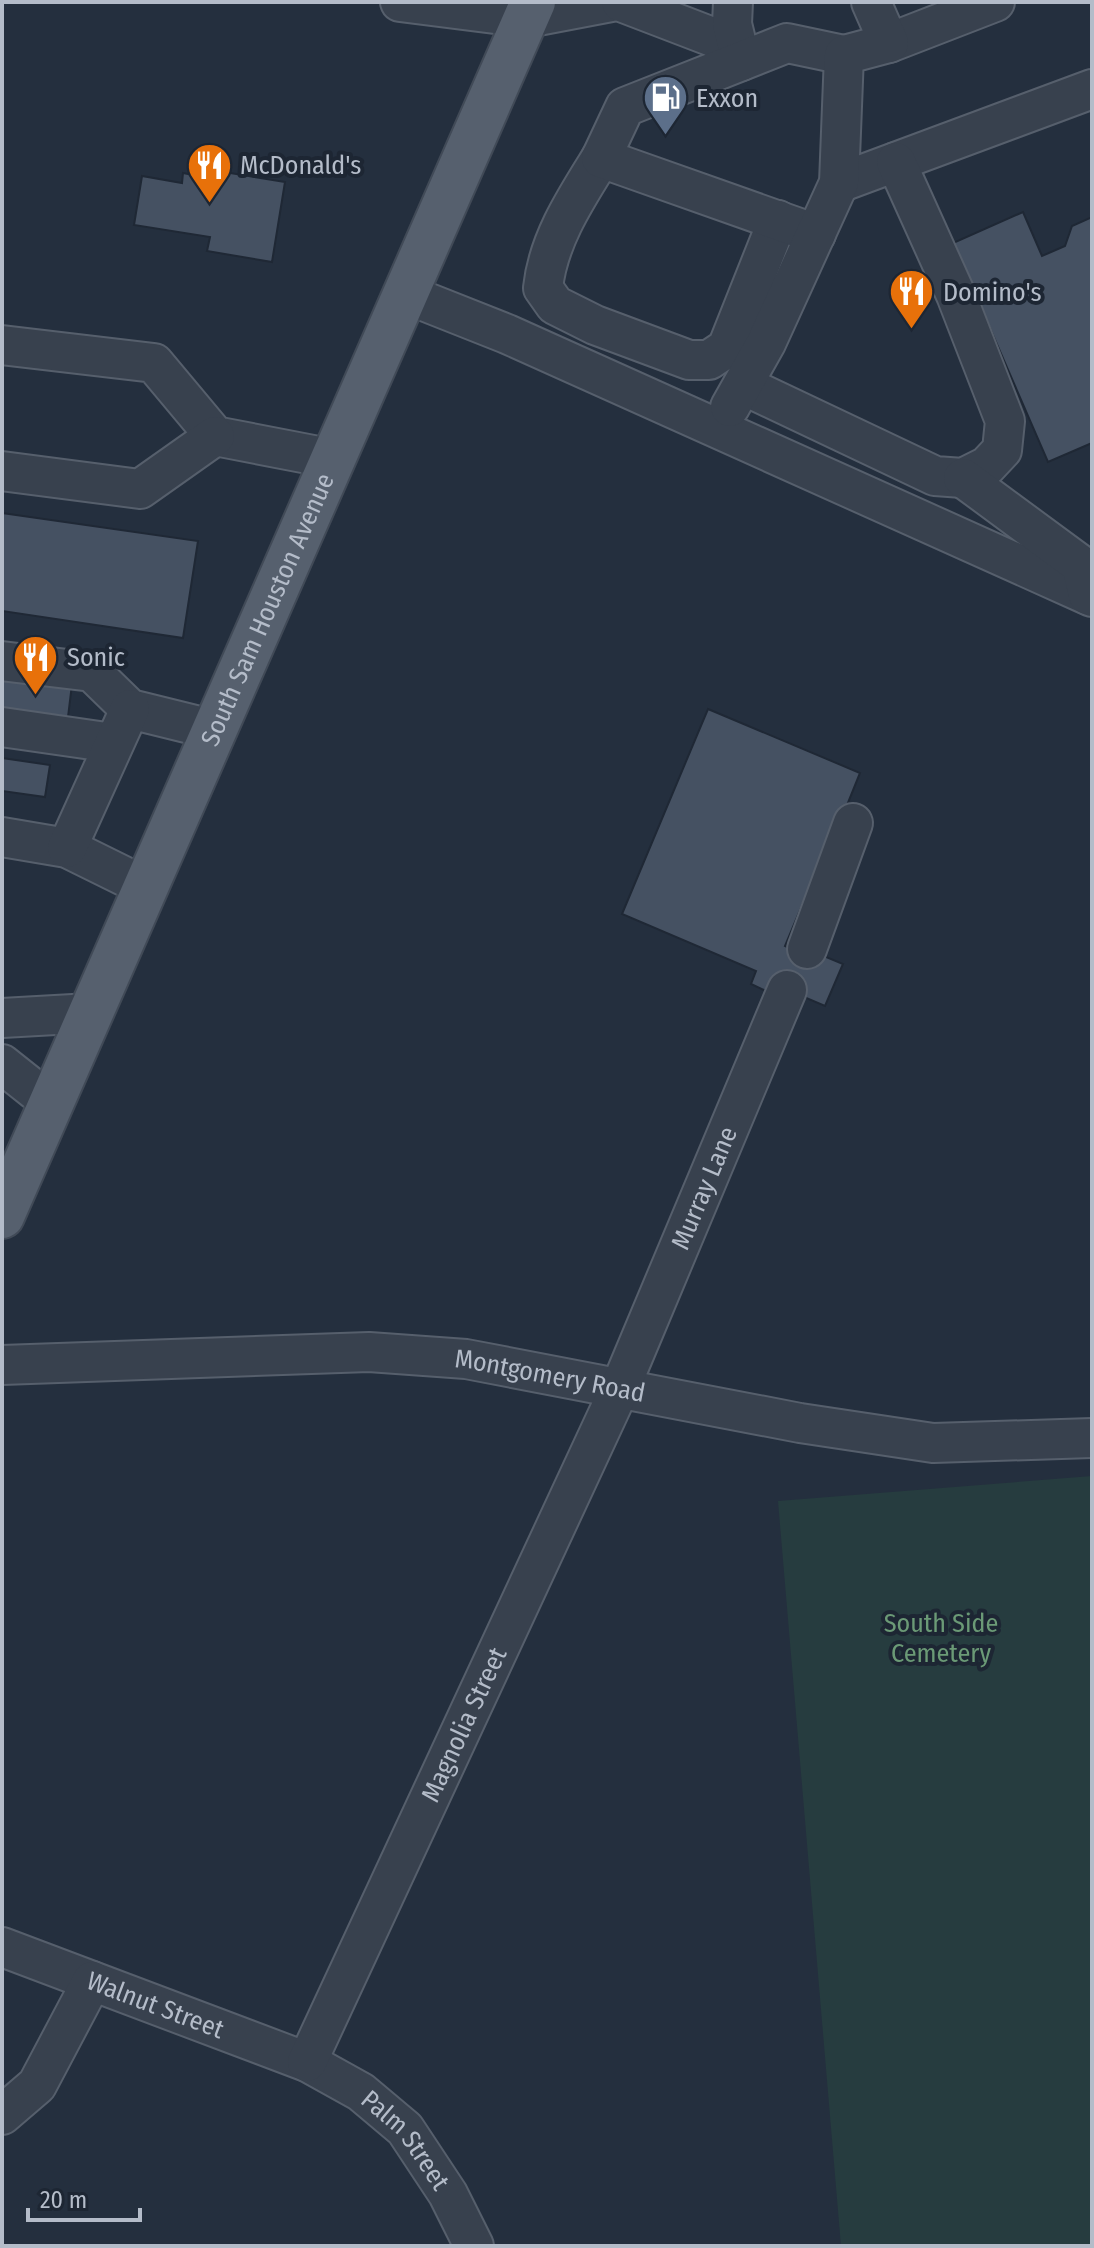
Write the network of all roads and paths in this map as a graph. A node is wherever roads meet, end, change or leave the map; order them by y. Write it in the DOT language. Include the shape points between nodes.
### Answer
graph roads {
  1 [pos="400,2"];
  2 [pos="611,2"];
  3 [pos="621,2"];
  4 [pos="733,2"];
  5 [pos="871,2"];
  6 [pos="995,2"];
  7 [pos="530,10"];
  8 [pos="889,43"];
  9 [pos="844,55"];
  10 [pos="741,61"];
  11 [pos="1092,89"];
  12 [pos="601,158"];
  13 [pos="896,162"];
  14 [pos="839,183"];
  15 [pos="778,220"];
  16 [pos="816,234"];
  17 [pos="406,294"];
  18 [pos="2,345"];
  19 [pos="743,385"];
  20 [pos="718,429"];
  21 [pos="215,436"];
  22 [pos="334,459"];
  23 [pos="2,471"];
  24 [pos="963,478"];
  25 [pos="1090,596"];
  26 [pos="2,661"];
  27 [pos="130,709"];
  28 [pos="2,727"];
  29 [pos="215,730"];
  30 [pos="113,743"];
  31 [pos="853,823"];
  32 [pos="2,837"];
  33 [pos="67,848"];
  34 [pos="146,887"];
  35 [pos="807,949"];
  36 [pos="787,990"];
  37 [pos="91,1013"];
  38 [pos="2,1018"];
  39 [pos="2,1064"];
  40 [pos="51,1103"];
  41 [pos="2,1216"];
  42 [pos="2,1365"];
  43 [pos="620,1388"];
  44 [pos="1092,1438"];
  45 [pos="2,1947"];
  46 [pos="92,1981"];
  47 [pos="307,2062"];
  48 [pos="2,2115"];
  49 [pos="474,2246"];
  1 -- 7 [label="street"];
  2 -- 7 [label="street"];
  3 -- 10 [label="street" via="715,38"];
  4 -- 10 [label="street"];
  5 -- 8 [label="street"];
  6 -- 8 [label="street"];
  7 -- 17 [label="main road, South Sam Houston Avenue"];
  8 -- 9 [label="street"];
  9 -- 10 [label="street" via="787,43"];
  9 -- 14 [label="street"];
  10 -- 12 [label="street" via="625,107"];
  11 -- 13 [label="street"];
  12 -- 15 [label="street"];
  12 -- 15 [label="street" via="559,233 543,288 555,305 595,325 689,360 709,360 727,348"];
  13 -- 14 [label="street"];
  13 -- 24 [label="street" via="1005,421 1002,450 987,466"];
  14 -- 16 [label="street"];
  15 -- 16 [label="street"];
  16 -- 19 [label="street"];
  17 -- 20 [label="street"];
  17 -- 22 [label="main road, South Sam Houston Avenue"];
  18 -- 21 [label="street" via="154,363"];
  19 -- 20 [label="street"];
  19 -- 24 [label="street" via="935,476"];
  20 -- 25 [label="street"];
  21 -- 22 [label="street"];
  21 -- 23 [label="street" via="140,489"];
  22 -- 29 [label="main road, South Sam Houston Avenue"];
  24 -- 25 [label="street" via="1081,565"];
  26 -- 27 [label="street" via="92,672"];
  27 -- 29 [label="street"];
  27 -- 30 [label="street"];
  28 -- 30 [label="street"];
  29 -- 34 [label="main road, South Sam Houston Avenue"];
  30 -- 33 [label="street"];
  31 -- 35 [label="street"];
  32 -- 33 [label="street"];
  33 -- 34 [label="street"];
  34 -- 37 [label="main road, South Sam Houston Avenue"];
  36 -- 43 [label="street, Murray Lane"];
  37 -- 38 [label="street"];
  37 -- 40 [label="main road, South Sam Houston Avenue"];
  39 -- 40 [label="street"];
  40 -- 41 [label="main road, South Sam Houston Avenue"];
  42 -- 43 [label="street, Montgomery Road" via="369,1352 466,1359"];
  43 -- 44 [label="street, Montgomery Road" via="933,1443"];
  43 -- 47 [label="street, Magnolia Street"];
  45 -- 46 [label="street, Walnut Street"];
  46 -- 47 [label="street, Walnut Street"];
  46 -- 48 [label="street" via="37,2085"];
  47 -- 49 [label="street, Palm Street" via="361,2092 405,2129 448,2194"];
}
